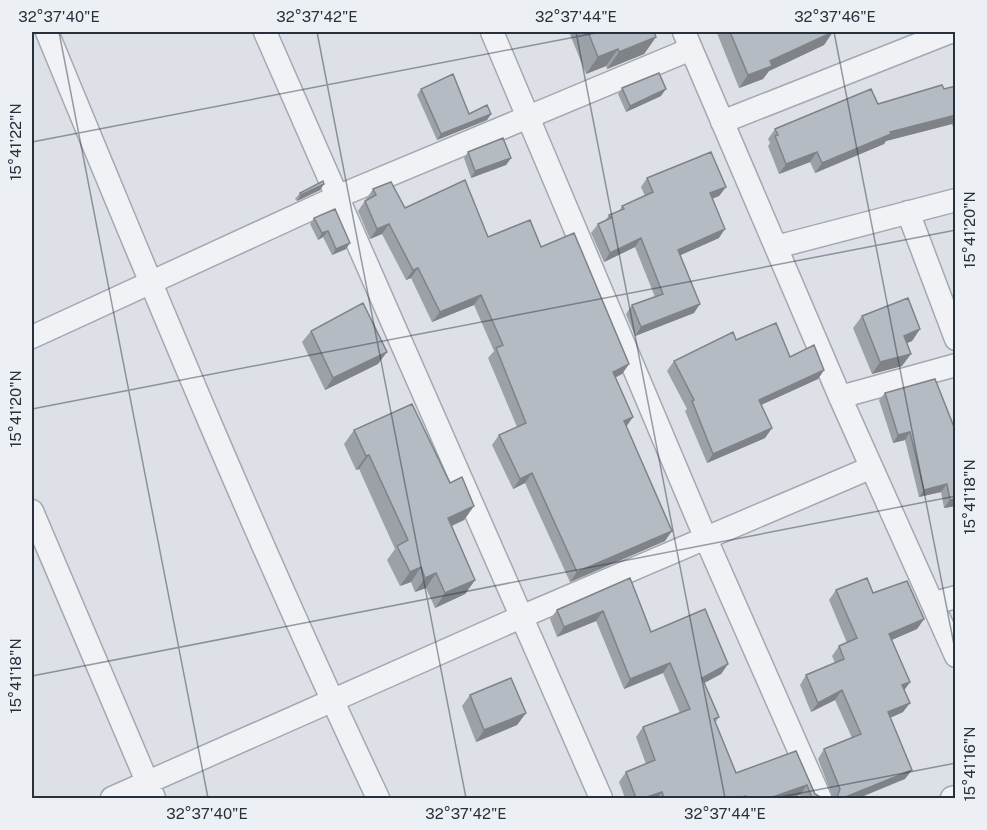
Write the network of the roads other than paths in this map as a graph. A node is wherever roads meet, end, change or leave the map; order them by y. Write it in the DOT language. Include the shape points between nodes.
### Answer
graph roads {
  1 [pos="47,32"];
  2 [pos="265,32"];
  3 [pos="492,32"];
  4 [pos="950,32"];
  5 [pos="687,40"];
  6 [pos="529,118"];
  7 [pos="722,122"];
  8 [pos="339,196"];
  9 [pos="956,200"];
  10 [pos="908,212"];
  11 [pos="776,248"];
  12 [pos="150,282"];
  13 [pos="32,337"];
  14 [pos="956,339"];
  15 [pos="956,365"];
  16 [pos="840,397"];
  17 [pos="870,468"];
  18 [pos="32,511"];
  19 [pos="706,539"];
  20 [pos="956,597"];
  21 [pos="934,603"];
  22 [pos="520,617"];
  23 [pos="956,656"];
  24 [pos="331,700"];
  25 [pos="150,790"];
  26 [pos="111,798"];
  27 [pos="378,798"];
  28 [pos="601,798"];
  29 [pos="820,798"];
  1 -- 12 [label="street"];
  2 -- 8 [label="street"];
  3 -- 6 [label="street"];
  4 -- 7 [label="street"];
  5 -- 6 [label="street"];
  5 -- 7 [label="street"];
  6 -- 8 [label="street"];
  6 -- 19 [label="street"];
  7 -- 11 [label="street"];
  8 -- 12 [label="street"];
  8 -- 22 [label="street"];
  9 -- 10 [label="street"];
  10 -- 11 [label="street"];
  10 -- 14 [label="street"];
  11 -- 16 [label="street"];
  12 -- 13 [label="street"];
  12 -- 24 [label="street"];
  15 -- 16 [label="street"];
  16 -- 17 [label="street"];
  17 -- 19 [label="street"];
  17 -- 21 [label="street"];
  18 -- 25 [label="street"];
  19 -- 22 [label="street"];
  19 -- 29 [label="street"];
  20 -- 21 [label="street"];
  21 -- 23 [label="street"];
  22 -- 24 [label="street"];
  22 -- 28 [label="street"];
  24 -- 25 [label="street"];
  24 -- 27 [label="street"];
  25 -- 26 [label="street"];
}
